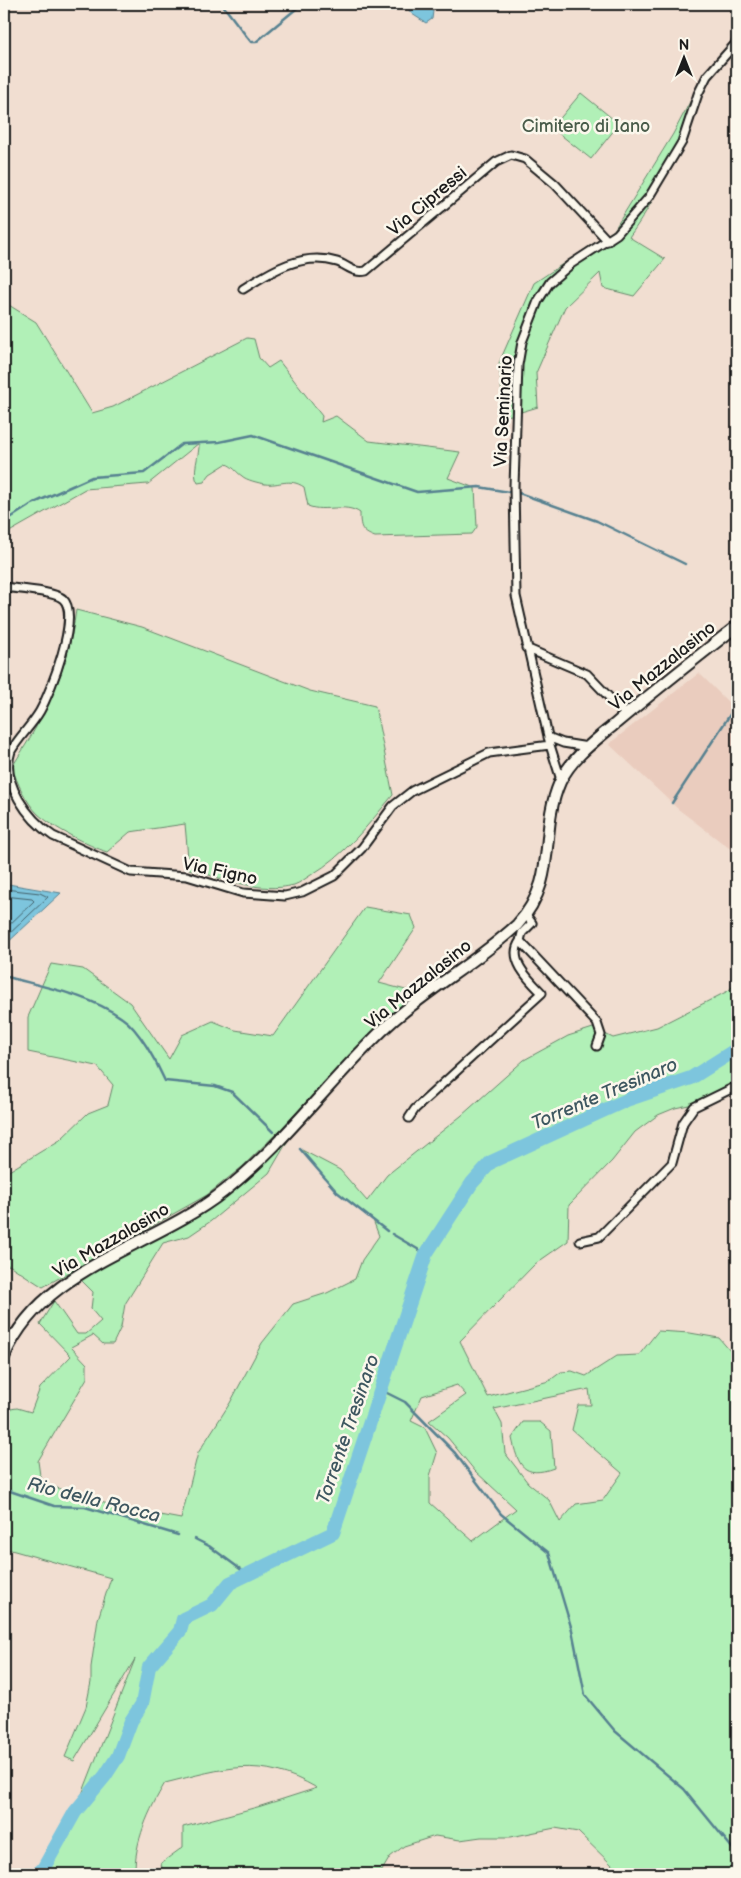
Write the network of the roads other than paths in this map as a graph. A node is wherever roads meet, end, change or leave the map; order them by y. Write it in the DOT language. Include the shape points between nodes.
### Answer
graph roads {
  1 [pos="737,42"];
  2 [pos="608,241"];
  3 [pos="243,289"];
  4 [pos="4,587"];
  5 [pos="737,626"];
  6 [pos="526,648"];
  7 [pos="626,715"];
  8 [pos="549,741"];
  9 [pos="588,747"];
  10 [pos="561,780"];
  11 [pos="526,915"];
  12 [pos="520,941"];
  13 [pos="597,1046"];
  14 [pos="737,1086"];
  15 [pos="409,1118"];
  16 [pos="580,1241"];
  17 [pos="16,1332"];
  18 [pos="4,1338"];
  19 [pos="4,1357"];
  1 -- 2 [label="street, Via Seminario" via="707,76 682,142 665,173 633,217"];
  2 -- 3 [label="street, Via Cipressi" via="554,184 525,159 511,155 496,162 366,271 354,271 330,260 306,258 269,273"];
  2 -- 6 [label="street, Via Seminario" via="571,264 550,282 535,308 521,350 514,477 515,569 517,604"];
  4 -- 8 [label="street, Via Figno" via="57,596 67,604 70,617 46,698 34,721 10,752 7,762 13,793 35,822 48,833 131,872 187,876 243,893 268,896 302,892 334,876 362,848 392,806 412,791 489,753"];
  5 -- 7 [label="main road, Via Mazzalasino"];
  6 -- 7 [label="street" via="587,674"];
  6 -- 8 [label="street, Via Seminario"];
  7 -- 9 [label="main road, Via Mazzalasino"];
  8 -- 9 [label="street"];
  8 -- 10 [label="street, Via Seminario"];
  9 -- 10 [label="main road, Via Mazzalasino"];
  10 -- 11 [label="main road, Via Mazzalasino" via="554,800 543,880"];
  11 -- 12 [label="street" via="532,923 522,933"];
  11 -- 17 [label="main road, Via Mazzalasino" via="389,1025 236,1182 200,1208 76,1276 47,1298"];
  12 -- 13 [label="street" via="597,1022 601,1035"];
  12 -- 15 [label="street" via="515,948 516,957 522,970 542,994"];
  14 -- 16 [label="street" via="694,1107 683,1122 672,1163 599,1237"];
  17 -- 18 [label="street"];
  17 -- 19 [label="main road, Via Mazzalasino"];
}
